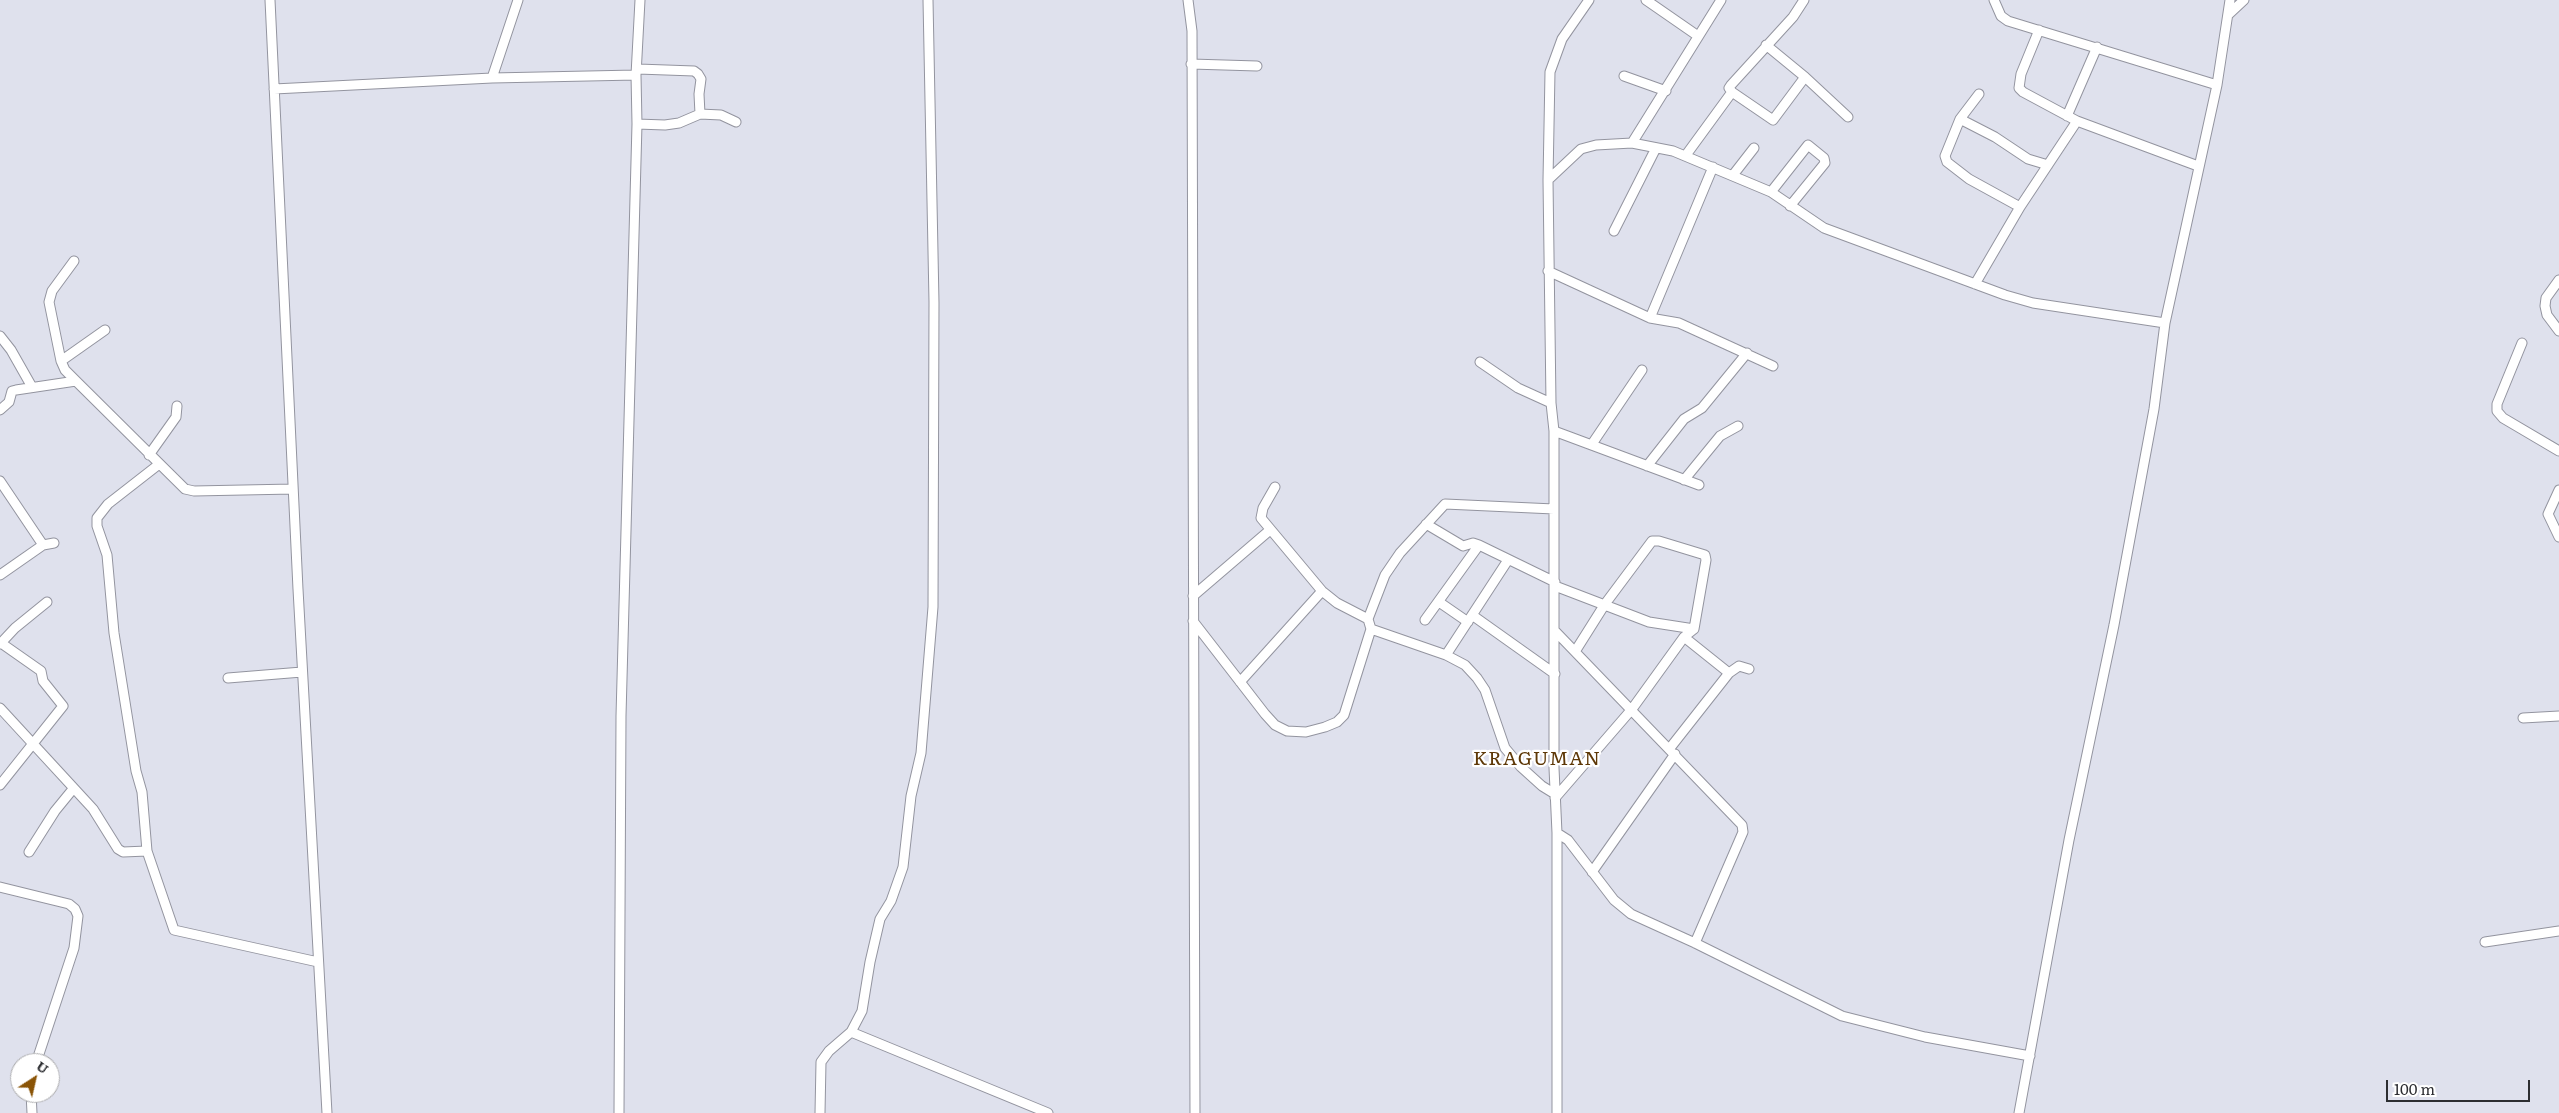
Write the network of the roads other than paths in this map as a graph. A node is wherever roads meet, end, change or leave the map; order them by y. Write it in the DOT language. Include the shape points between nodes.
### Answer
graph roads {
  1 [pos="270,0"];
  2 [pos="518,0"];
  3 [pos="640,0"];
  4 [pos="928,0"];
  5 [pos="1188,0"];
  6 [pos="1589,0"];
  7 [pos="1646,0"];
  8 [pos="1721,0"];
  9 [pos="1804,0"];
  10 [pos="1994,0"];
  11 [pos="2230,0"];
  12 [pos="2244,0"];
  13 [pos="2229,14"];
  14 [pos="2038,30"];
  15 [pos="1698,36"];
  16 [pos="1766,45"];
  17 [pos="2097,47"];
  18 [pos="1191,64"];
  19 [pos="1257,66"];
  20 [pos="637,72"];
  21 [pos="1624,76"];
  22 [pos="1805,77"];
  23 [pos="492,78"];
  24 [pos="2217,85"];
  25 [pos="274,89"];
  26 [pos="1666,91"];
  27 [pos="1732,92"];
  28 [pos="1979,94"];
  29 [pos="700,114"];
  30 [pos="2067,116"];
  31 [pos="1848,117"];
  32 [pos="1960,119"];
  33 [pos="2077,121"];
  34 [pos="736,122"];
  35 [pos="637,124"];
  36 [pos="1632,143"];
  37 [pos="1656,148"];
  38 [pos="1754,148"];
  39 [pos="1686,155"];
  40 [pos="1713,166"];
  41 [pos="2048,166"];
  42 [pos="2198,166"];
  43 [pos="1733,176"];
  44 [pos="1548,180"];
  45 [pos="1771,192"];
  46 [pos="1790,206"];
  47 [pos="2020,206"];
  48 [pos="1614,231"];
  49 [pos="74,261"];
  50 [pos="1548,271"];
  51 [pos="2559,280"];
  52 [pos="1975,284"];
  53 [pos="1650,318"];
  54 [pos="2165,323"];
  55 [pos="105,330"];
  56 [pos="2559,331"];
  57 [pos="0,336"];
  58 [pos="2522,343"];
  59 [pos="1747,353"];
  60 [pos="61,361"];
  61 [pos="1480,362"];
  62 [pos="1773,366"];
  63 [pos="1642,370"];
  64 [pos="76,381"];
  65 [pos="32,388"];
  66 [pos="1551,403"];
  67 [pos="177,406"];
  68 [pos="0,410"];
  69 [pos="1738,426"];
  70 [pos="1554,432"];
  71 [pos="1592,444"];
  72 [pos="2559,452"];
  73 [pos="149,454"];
  74 [pos="158,465"];
  75 [pos="1647,466"];
  76 [pos="1684,480"];
  77 [pos="0,481"];
  78 [pos="1699,485"];
  79 [pos="1275,487"];
  80 [pos="293,489"];
  81 [pos="2559,490"];
  82 [pos="1554,509"];
  83 [pos="1426,524"];
  84 [pos="1270,530"];
  85 [pos="2559,537"];
  86 [pos="54,543"];
  87 [pos="43,545"];
  88 [pos="1479,545"];
  89 [pos="1508,560"];
  90 [pos="0,575"];
  91 [pos="1555,584"];
  92 [pos="1322,591"];
  93 [pos="1193,596"];
  94 [pos="47,602"];
  95 [pos="1438,602"];
  96 [pos="1605,604"];
  97 [pos="1368,618"];
  98 [pos="1470,618"];
  99 [pos="1193,620"];
  100 [pos="1425,620"];
  101 [pos="1372,629"];
  102 [pos="1694,629"];
  103 [pos="1555,630"];
  104 [pos="1684,637"];
  105 [pos="1,644"];
  106 [pos="1576,650"];
  107 [pos="1446,655"];
  108 [pos="1749,669"];
  109 [pos="302,672"];
  110 [pos="1729,672"];
  111 [pos="1554,674"];
  112 [pos="228,678"];
  113 [pos="1240,682"];
  114 [pos="0,708"];
  115 [pos="1632,710"];
  116 [pos="2559,716"];
  117 [pos="2523,718"];
  118 [pos="33,744"];
  119 [pos="1673,751"];
  120 [pos="0,785"];
  121 [pos="73,789"];
  122 [pos="1555,796"];
  123 [pos="1557,832"];
  124 [pos="29,852"];
  125 [pos="142,852"];
  126 [pos="1592,872"];
  127 [pos="0,888"];
  128 [pos="2559,931"];
  129 [pos="2486,942"];
  130 [pos="1695,943"];
  131 [pos="318,962"];
  132 [pos="851,1032"];
  133 [pos="39,1053"];
  134 [pos="2030,1056"];
  135 [pos="327,1113"];
  136 [pos="618,1113"];
  137 [pos="820,1113"];
  138 [pos="1048,1113"];
  139 [pos="1195,1113"];
  140 [pos="1557,1113"];
  141 [pos="2019,1113"];
  1 -- 25 [label="street"];
  2 -- 23 [label="street"];
  3 -- 20 [label="street"];
  4 -- 132 [label="street" via="934,302 933,607 921,753 911,796 904,858 891,901 880,919 862,1011"];
  5 -- 18 [label="street" via="1192,31"];
  6 -- 44 [label="street" via="1562,39 1550,72"];
  7 -- 15 [label="street"];
  8 -- 15 [label="street"];
  9 -- 16 [label="street" via="1793,17"];
  10 -- 14 [label="street" via="2001,16 2008,21"];
  11 -- 13 [label="street"];
  12 -- 13 [label="street"];
  13 -- 24 [label="street"];
  14 -- 17 [label="street"];
  14 -- 30 [label="street" via="2019,88"];
  15 -- 26 [label="street"];
  16 -- 22 [label="street"];
  16 -- 27 [label="street" via="1731,85"];
  17 -- 24 [label="street"];
  17 -- 30 [label="street"];
  18 -- 19 [label="street"];
  18 -- 93 [label="street"];
  20 -- 23 [label="street"];
  20 -- 29 [label="street" via="694,71 701,79"];
  20 -- 35 [label="street"];
  21 -- 26 [label="street"];
  22 -- 27 [label="street" via="1773,120"];
  22 -- 31 [label="street"];
  23 -- 25 [label="street"];
  24 -- 42 [label="street"];
  25 -- 80 [label="street"];
  26 -- 36 [label="street"];
  27 -- 39 [label="street"];
  28 -- 32 [label="street"];
  29 -- 34 [label="street" via="720,115"];
  29 -- 35 [label="street" via="680,123"];
  30 -- 33 [label="street"];
  32 -- 41 [label="street" via="2028,159"];
  32 -- 47 [label="street" via="1945,156 1947,162 1969,179"];
  33 -- 41 [label="street"];
  33 -- 42 [label="street"];
  35 -- 136 [label="street" via="621,716"];
  36 -- 37 [label="street"];
  36 -- 44 [label="street" via="1609,143 1580,150"];
  37 -- 39 [label="street"];
  37 -- 48 [label="street"];
  38 -- 43 [label="street"];
  39 -- 40 [label="street"];
  40 -- 43 [label="street"];
  40 -- 53 [label="street"];
  41 -- 47 [label="street"];
  42 -- 54 [label="street"];
  43 -- 45 [label="street"];
  44 -- 50 [label="street"];
  45 -- 46 [label="street"];
  45 -- 46 [label="street" via="1808,146 1824,158 1825,163"];
  46 -- 52 [label="street" via="1824,228"];
  47 -- 52 [label="street"];
  49 -- 60 [label="street" via="52,291 49,302"];
  50 -- 53 [label="street"];
  50 -- 66 [label="street"];
  51 -- 56 [label="street" via="2546,298 2545,306 2547,315"];
  52 -- 54 [label="street" via="2033,303"];
  53 -- 59 [label="street" via="1679,323"];
  54 -- 134 [label="street" via="2154,410"];
  55 -- 60 [label="street"];
  57 -- 65 [label="street"];
  58 -- 72 [label="street" via="2497,411 2503,418"];
  59 -- 62 [label="street"];
  59 -- 75 [label="street" via="1702,408 1684,420"];
  60 -- 64 [label="street"];
  61 -- 66 [label="street" via="1518,388"];
  63 -- 71 [label="street"];
  64 -- 65 [label="street"];
  64 -- 73 [label="street"];
  65 -- 68 [label="street" via="12,392 9,402"];
  66 -- 70 [label="street"];
  67 -- 73 [label="street" via="176,418"];
  69 -- 76 [label="street" via="1720,436"];
  70 -- 71 [label="street"];
  70 -- 82 [label="street"];
  71 -- 75 [label="street"];
  73 -- 74 [label="street"];
  74 -- 80 [label="street" via="185,489 194,492"];
  74 -- 125 [label="street" via="108,504 97,518 107,555 114,633 142,792"];
  75 -- 76 [label="street"];
  76 -- 78 [label="street"];
  77 -- 87 [label="street"];
  79 -- 84 [label="street" via="1261,514"];
  80 -- 109 [label="street"];
  81 -- 85 [label="street" via="2548,514"];
  82 -- 83 [label="street" via="1444,504"];
  82 -- 91 [label="street"];
  83 -- 88 [label="street" via="1463,546 1473,542"];
  83 -- 97 [label="street" via="1400,553 1386,575"];
  84 -- 92 [label="street"];
  84 -- 93 [label="street"];
  86 -- 87 [label="street"];
  87 -- 90 [label="street"];
  88 -- 89 [label="street"];
  88 -- 95 [label="street"];
  89 -- 91 [label="street"];
  89 -- 98 [label="street"];
  91 -- 96 [label="street"];
  91 -- 103 [label="street"];
  92 -- 97 [label="street" via="1337,603"];
  92 -- 113 [label="street"];
  93 -- 99 [label="street"];
  94 -- 105 [label="street"];
  95 -- 98 [label="street"];
  95 -- 100 [label="street"];
  96 -- 102 [label="street" via="1649,622"];
  96 -- 102 [label="street" via="1652,542 1701,552 1706,560"];
  96 -- 106 [label="street"];
  97 -- 101 [label="street"];
  98 -- 107 [label="street"];
  98 -- 111 [label="street"];
  99 -- 113 [label="street"];
  99 -- 139 [label="street"];
  101 -- 107 [label="street"];
  101 -- 113 [label="street" via="1344,715 1325,727 1306,732 1287,731 1275,725"];
  102 -- 104 [label="street"];
  103 -- 106 [label="street"];
  103 -- 111 [label="street"];
  104 -- 110 [label="street"];
  104 -- 115 [label="street"];
  105 -- 118 [label="street" via="40,671 43,681 63,703 62,709"];
  106 -- 115 [label="street"];
  107 -- 122 [label="street" via="1465,665 1477,678 1485,690 1505,748 1521,767"];
  108 -- 110 [label="street" via="1739,666"];
  109 -- 112 [label="street"];
  109 -- 131 [label="street"];
  110 -- 119 [label="street"];
  111 -- 122 [label="street"];
  114 -- 118 [label="street"];
  115 -- 119 [label="street"];
  115 -- 122 [label="street"];
  116 -- 117 [label="street"];
  118 -- 120 [label="street"];
  118 -- 121 [label="street"];
  119 -- 126 [label="street"];
  119 -- 130 [label="street" via="1742,825 1743,832"];
  121 -- 124 [label="street"];
  121 -- 125 [label="street" via="94,809 115,845 123,852"];
  122 -- 123 [label="street"];
  123 -- 126 [label="street" via="1568,840"];
  123 -- 140 [label="street"];
  125 -- 131 [label="street" via="174,930"];
  126 -- 130 [label="street" via="1614,900 1631,914"];
  127 -- 133 [label="street" via="69,904 78,916 74,948"];
  128 -- 129 [label="street"];
  130 -- 134 [label="street" via="1842,1016 1925,1038"];
  131 -- 135 [label="street"];
  132 -- 137 [label="street" via="821,1062"];
  132 -- 138 [label="street"];
  134 -- 141 [label="street"];
}
